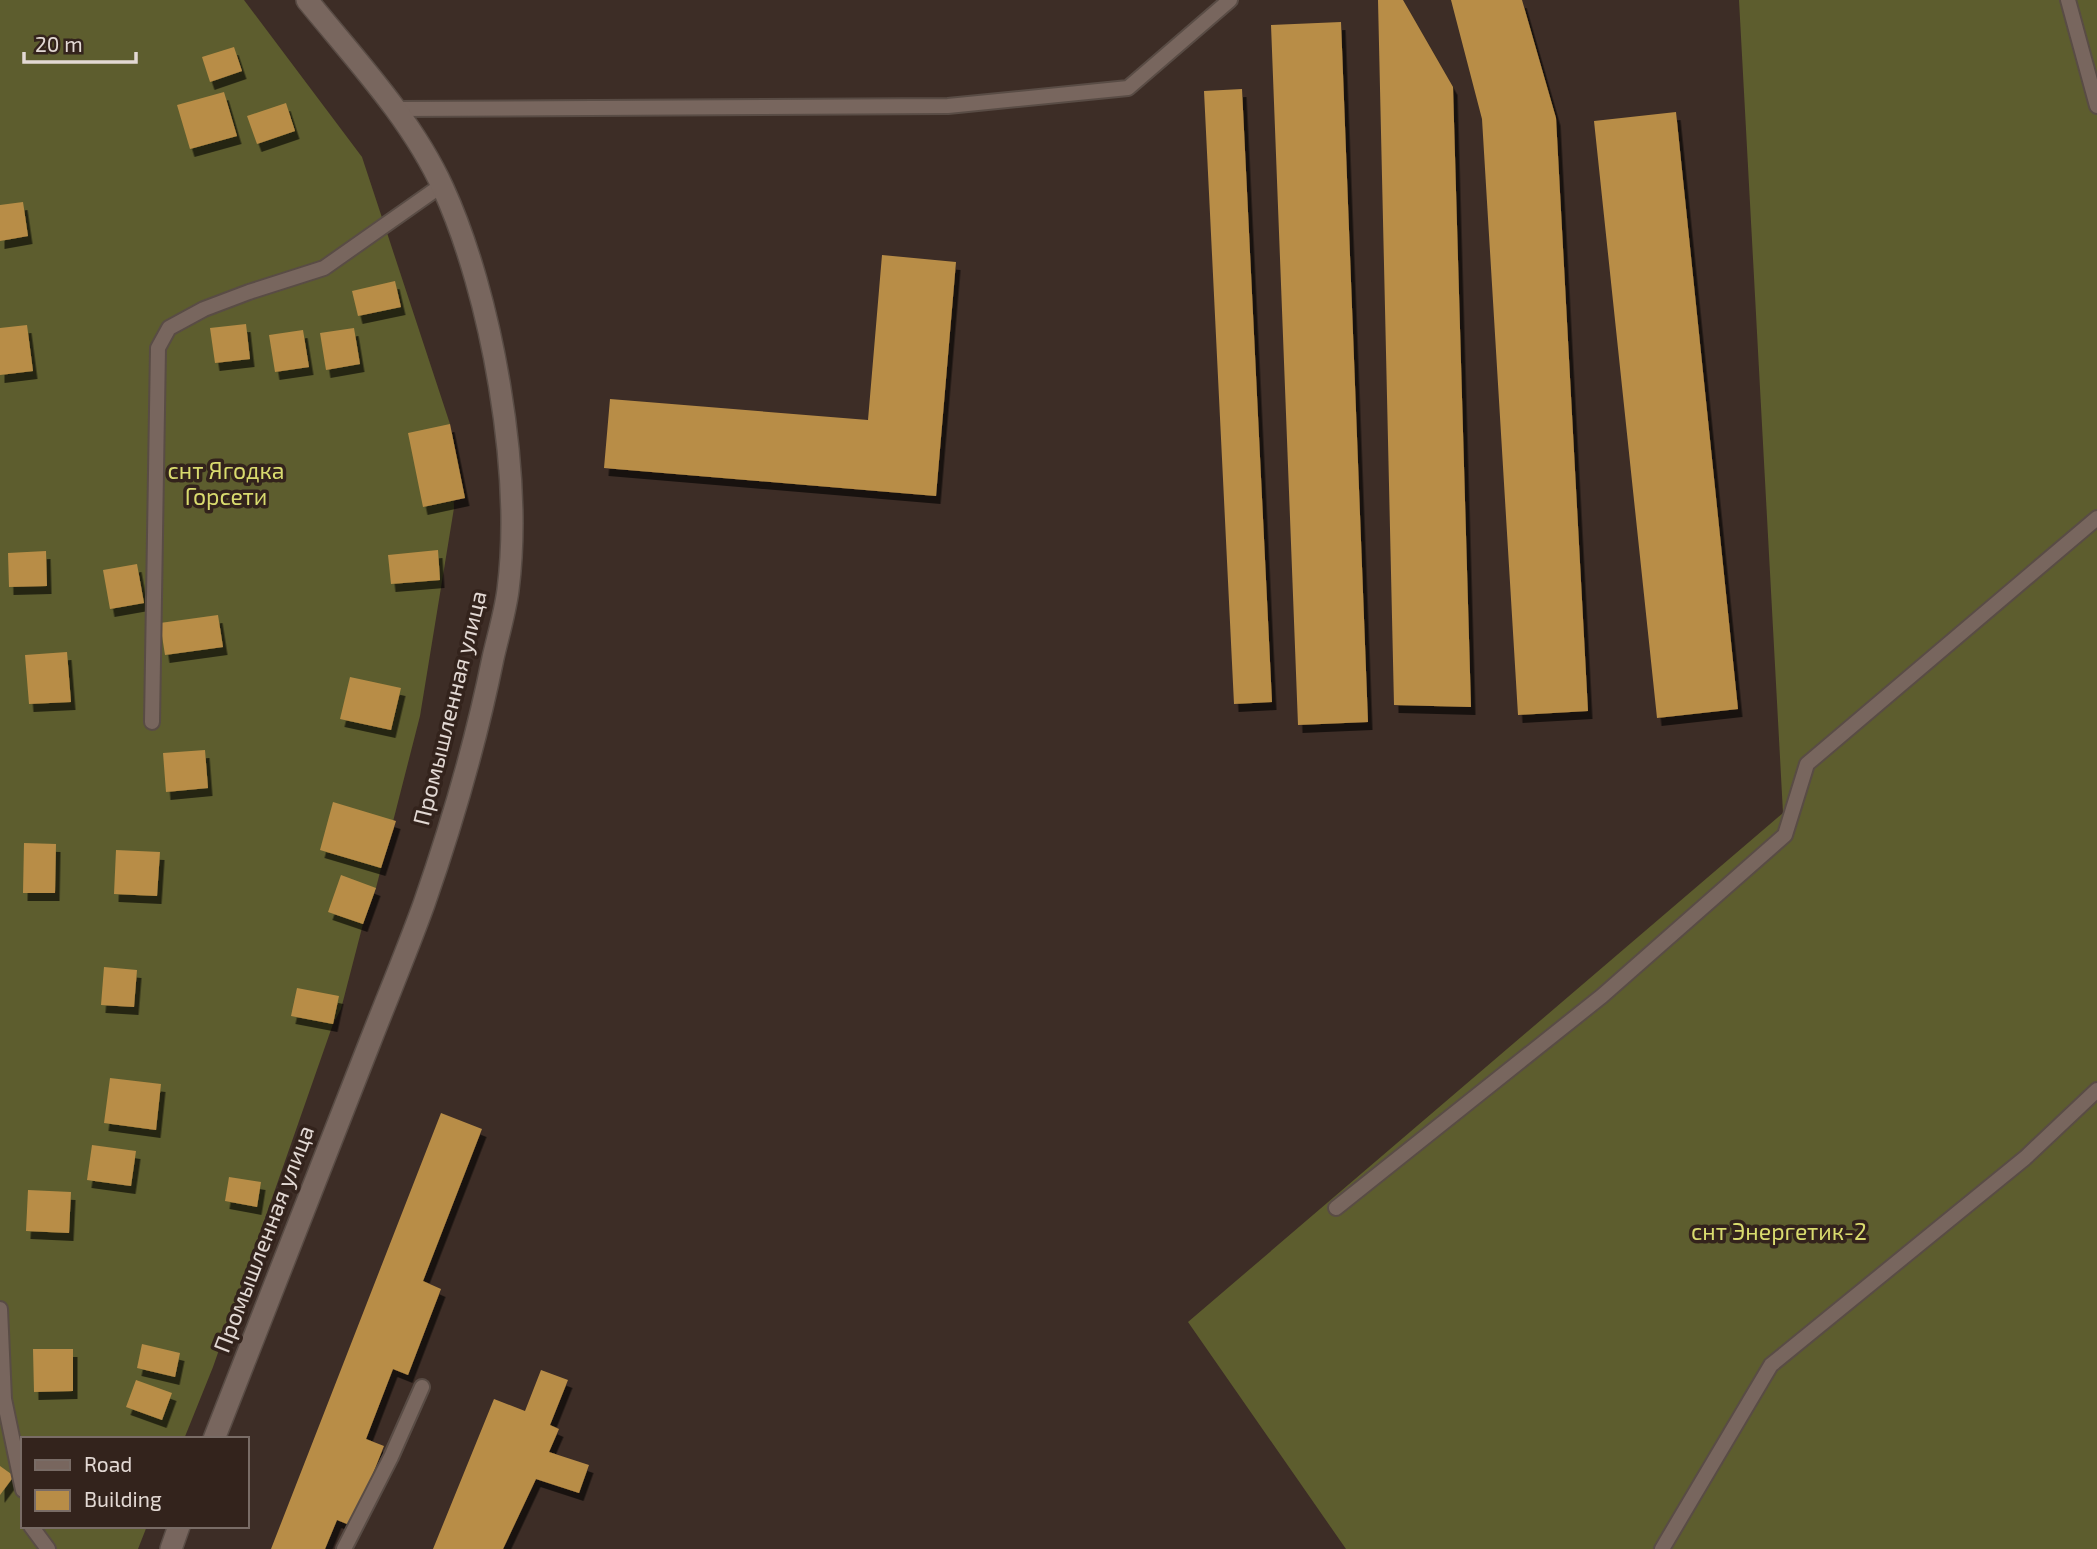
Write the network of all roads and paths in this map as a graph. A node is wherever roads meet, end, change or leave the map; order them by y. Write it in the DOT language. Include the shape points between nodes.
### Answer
graph roads {
  1 [pos="307,0"];
  2 [pos="1230,0"];
  3 [pos="2068,0"];
  4 [pos="2097,106"];
  5 [pos="395,109"];
  6 [pos="442,185"];
  7 [pos="2097,518"];
  8 [pos="152,722"];
  9 [pos="2097,1090"];
  10 [pos="1336,1208"];
  11 [pos="0,1309"];
  12 [pos="422,1387"];
  13 [pos="215,1437"];
  14 [pos="21,1480"];
  15 [pos="32,1528"];
  16 [pos="179,1528"];
  17 [pos="48,1549"];
  18 [pos="170,1549"];
  19 [pos="344,1549"];
  20 [pos="1662,1549"];
  1 -- 5 [label="main road, Промышленная улица"];
  2 -- 5 [label="lane" via="1128,88 948,106"];
  3 -- 4 [label="lane"];
  5 -- 6 [label="main road, Промышленная улица"];
  6 -- 8 [label="lane" via="324,268 204,309 169,328 158,348"];
  6 -- 13 [label="main road, Промышленная улица" via="461,230 496,375 508,453 508,590 465,773 424,905"];
  7 -- 10 [label="lane" via="1807,764 1784,835 1602,996"];
  9 -- 20 [label="lane" via="2025,1158 1772,1366"];
  11 -- 14 [label="lane" via="4,1399"];
  12 -- 19 [label="lane"];
  15 -- 17 [label="lane"];
  16 -- 18 [label="main road"];
}
